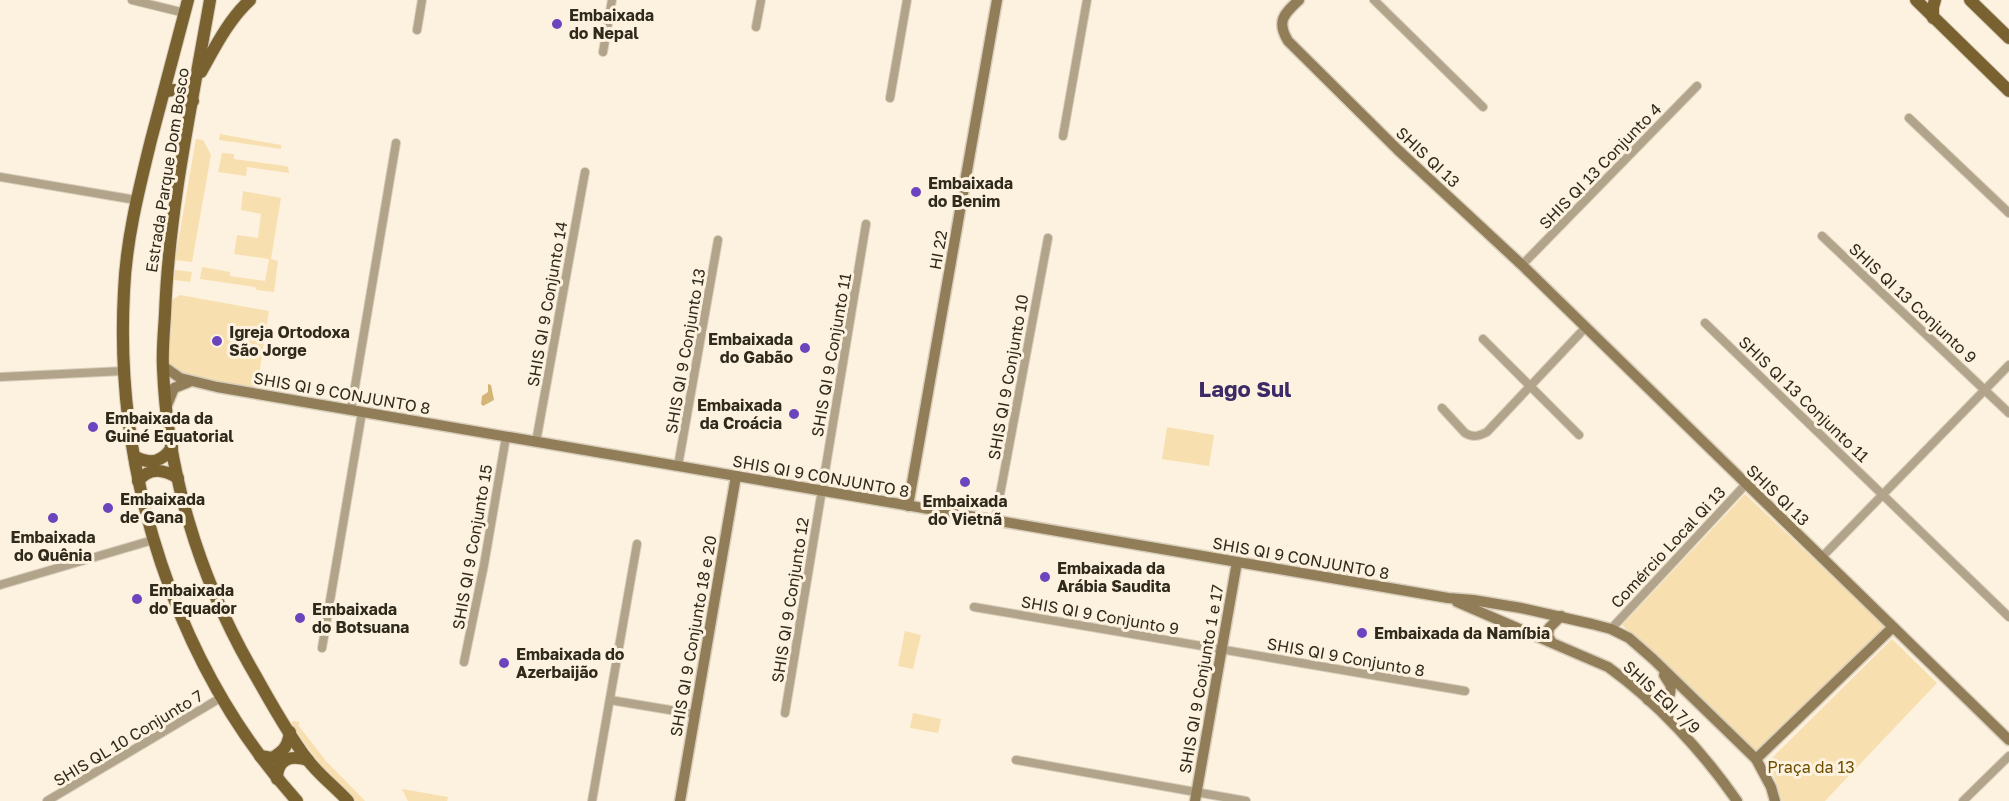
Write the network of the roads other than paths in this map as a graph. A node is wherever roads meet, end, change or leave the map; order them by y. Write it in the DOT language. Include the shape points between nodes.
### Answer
graph roads {
  1 [pos="132,0"];
  2 [pos="188,0"];
  3 [pos="210,0"];
  4 [pos="250,0"];
  5 [pos="422,0"];
  6 [pos="612,0"];
  7 [pos="761,0"];
  8 [pos="907,0"];
  9 [pos="997,0"];
  10 [pos="1087,0"];
  11 [pos="1299,0"];
  12 [pos="1374,0"];
  13 [pos="1916,0"];
  14 [pos="1935,0"];
  15 [pos="1970,0"];
  16 [pos="185,13"];
  17 [pos="1933,18"];
  18 [pos="756,27"];
  19 [pos="417,30"];
  20 [pos="2009,38"];
  21 [pos="603,52"];
  22 [pos="196,81"];
  23 [pos="1696,87"];
  24 [pos="2009,91"];
  25 [pos="164,92"];
  26 [pos="890,98"];
  27 [pos="193,101"];
  28 [pos="1483,107"];
  29 [pos="1909,118"];
  30 [pos="1063,136"];
  31 [pos="396,143"];
  32 [pos="585,172"];
  33 [pos="0,177"];
  34 [pos="136,201"];
  35 [pos="2009,213"];
  36 [pos="866,224"];
  37 [pos="1822,236"];
  38 [pos="1048,238"];
  39 [pos="718,240"];
  40 [pos="1522,265"];
  41 [pos="1705,323"];
  42 [pos="1585,328"];
  43 [pos="1484,339"];
  44 [pos="2009,364"];
  45 [pos="163,366"];
  46 [pos="123,370"];
  47 [pos="0,376"];
  48 [pos="190,382"];
  49 [pos="1531,385"];
  50 [pos="1985,390"];
  51 [pos="166,408"];
  52 [pos="1442,408"];
  53 [pos="351,410"];
  54 [pos="362,412"];
  55 [pos="2009,413"];
  56 [pos="1579,435"];
  57 [pos="506,437"];
  58 [pos="536,442"];
  59 [pos="172,447"];
  60 [pos="134,456"];
  61 [pos="678,466"];
  62 [pos="736,476"];
  63 [pos="177,478"];
  64 [pos="138,481"];
  65 [pos="1746,484"];
  66 [pos="822,491"];
  67 [pos="1884,494"];
  68 [pos="908,506"];
  69 [pos="995,521"];
  70 [pos="153,540"];
  71 [pos="637,544"];
  72 [pos="1821,558"];
  73 [pos="1237,562"];
  74 [pos="0,585"];
  75 [pos="1448,598"];
  76 [pos="974,607"];
  77 [pos="1561,616"];
  78 [pos="2009,616"];
  79 [pos="1893,627"];
  80 [pos="1611,629"];
  81 [pos="1551,641"];
  82 [pos="322,648"];
  83 [pos="1221,649"];
  84 [pos="1653,659"];
  85 [pos="464,662"];
  86 [pos="1465,690"];
  87 [pos="222,697"];
  88 [pos="610,700"];
  89 [pos="1648,700"];
  90 [pos="785,713"];
  91 [pos="694,714"];
  92 [pos="290,732"];
  93 [pos="2009,740"];
  94 [pos="260,756"];
  95 [pos="2009,756"];
  96 [pos="1756,759"];
  97 [pos="308,760"];
  98 [pos="1016,760"];
  99 [pos="277,779"];
  100 [pos="1195,797"];
  101 [pos="47,801"];
  102 [pos="297,801"];
  103 [pos="348,801"];
  104 [pos="592,801"];
  105 [pos="680,801"];
  106 [pos="1246,801"];
  107 [pos="1737,801"];
  108 [pos="1775,801"];
  109 [pos="1963,801"];
  1 -- 16 [label="street"];
  2 -- 16 [label="main road, Estrada Parque Dom Bosco"];
  3 -- 22 [label="main road, Estrada Parque Dom Bosco"];
  4 -- 22 [label="main road" via="223,35"];
  5 -- 19 [label="street"];
  6 -- 21 [label="street"];
  7 -- 18 [label="street"];
  8 -- 26 [label="street"];
  9 -- 68 [label="street, HI 22"];
  10 -- 30 [label="street"];
  11 -- 40 [label="street, SHIS QI 13" via="1281,25 1288,41"];
  12 -- 28 [label="street"];
  13 -- 17 [label="main road"];
  14 -- 17 [label="main road"];
  15 -- 20 [label="main road"];
  16 -- 25 [label="main road, Estrada Parque Dom Bosco"];
  17 -- 24 [label="main road"];
  22 -- 27 [label="main road, Estrada Parque Dom Bosco"];
  23 -- 40 [label="street, SHIS QI 13 Conjunto 4"];
  25 -- 27 [label="main road" via="183,91"];
  25 -- 34 [label="main road, Estrada Parque Dom Bosco"];
  27 -- 45 [label="main road, Estrada Parque Dom Bosco" via="175,200"];
  29 -- 35 [label="street"];
  31 -- 53 [label="street"];
  32 -- 58 [label="street, SHIS QI 9 Conjunto 14"];
  33 -- 34 [label="street"];
  34 -- 46 [label="main road, Estrada Parque Dom Bosco" via="124,290"];
  36 -- 66 [label="street, SHIS QI 9 Conjunto 11"];
  37 -- 50 [label="street, SHIS QI 13 Conjunto 9"];
  38 -- 69 [label="street, SHIS QI 9 Conjunto 10"];
  39 -- 61 [label="street, SHIS QI 9 Conjunto 13"];
  40 -- 42 [label="street, SHIS QI 13"];
  41 -- 67 [label="street, SHIS QI 13 Conjunto 11"];
  42 -- 49 [label="street"];
  42 -- 65 [label="street, SHIS QI 13"];
  43 -- 49 [label="street"];
  44 -- 50 [label="street"];
  45 -- 48 [label="street"];
  45 -- 51 [label="main road, Estrada Parque Dom Bosco"];
  46 -- 47 [label="street"];
  46 -- 60 [label="main road, Estrada Parque Dom Bosco"];
  48 -- 51 [label="street" via="174,388"];
  48 -- 53 [label="street, SHIS QI 9 CONJUNTO 8"];
  49 -- 52 [label="street" via="1480,436 1465,433"];
  49 -- 56 [label="street"];
  50 -- 55 [label="street, SHIS QI 13 Conjunto 9"];
  50 -- 67 [label="street"];
  51 -- 59 [label="main road, Estrada Parque Dom Bosco"];
  53 -- 54 [label="street, SHIS QI 9 CONJUNTO 8"];
  54 -- 57 [label="street, SHIS QI 9 CONJUNTO 8"];
  54 -- 82 [label="street"];
  57 -- 58 [label="street, SHIS QI 9 CONJUNTO 8"];
  57 -- 85 [label="street, SHIS QI 9 Conjunto 15"];
  58 -- 61 [label="street, SHIS QI 9 CONJUNTO 8"];
  59 -- 60 [label="main road" via="165,458 156,461"];
  59 -- 63 [label="main road, Estrada Parque Dom Bosco"];
  60 -- 64 [label="main road, Estrada Parque Dom Bosco"];
  61 -- 62 [label="street, SHIS QI 9 CONJUNTO 8"];
  62 -- 66 [label="street, SHIS QI 9 CONJUNTO 8"];
  62 -- 91 [label="street, SHIS QI 9 Conjunto 18 e 20"];
  63 -- 64 [label="main road" via="155,470"];
  63 -- 92 [label="main road, Estrada Parque Dom Bosco" via="207,579 229,630"];
  64 -- 70 [label="main road, Estrada Parque Dom Bosco"];
  65 -- 72 [label="street, SHIS QI 13"];
  65 -- 80 [label="street, Comércio Local Qi 13"];
  66 -- 68 [label="street, SHIS QI 9 CONJUNTO 8"];
  66 -- 90 [label="street, SHIS QI 9 Conjunto 12"];
  67 -- 72 [label="street"];
  67 -- 78 [label="street, SHIS QI 13 Conjunto 11"];
  68 -- 69 [label="street, SHIS QI 9 CONJUNTO 8"];
  69 -- 73 [label="street, SHIS QI 9 CONJUNTO 8"];
  70 -- 74 [label="street"];
  70 -- 87 [label="main road, Estrada Parque Dom Bosco" via="183,621"];
  71 -- 88 [label="street"];
  72 -- 79 [label="street, SHIS QI 13"];
  73 -- 75 [label="street, SHIS QI 9 CONJUNTO 8"];
  73 -- 83 [label="street, SHIS QI 9 Conjunto 1 e 17"];
  75 -- 77 [label="street"];
  75 -- 81 [label="street, SHIS EQI 7/9"];
  76 -- 83 [label="street, SHIS QI 9 Conjunto 9"];
  77 -- 80 [label="street"];
  77 -- 81 [label="street" via="1549,628"];
  79 -- 93 [label="street, SHIS QI 13"];
  79 -- 96 [label="street"];
  80 -- 84 [label="street" via="1629,638"];
  81 -- 89 [label="street, SHIS EQI 7/9" via="1608,667"];
  83 -- 86 [label="street, SHIS QI 9 Conjunto 8"];
  83 -- 100 [label="street, SHIS QI 9 Conjunto 1 e 17"];
  84 -- 89 [label="street" via="1671,686 1670,694 1663,699"];
  84 -- 96 [label="street"];
  87 -- 94 [label="main road, Estrada Parque Dom Bosco"];
  87 -- 101 [label="street, SHIS QL 10 Conjunto 7"];
  88 -- 91 [label="street"];
  88 -- 104 [label="street"];
  89 -- 107 [label="street, SHIS EQI 7/9" via="1720,776"];
  91 -- 105 [label="street, SHIS QI 9 Conjunto 18 e 20"];
  92 -- 94 [label="main road" via="283,751 272,758"];
  92 -- 97 [label="main road, Estrada Parque Dom Bosco"];
  94 -- 99 [label="main road, Estrada Parque Dom Bosco"];
  95 -- 109 [label="street"];
  96 -- 108 [label="street"];
  97 -- 99 [label="main road" via="288,758 279,767"];
  97 -- 103 [label="main road, Estrada Parque Dom Bosco"];
  98 -- 100 [label="street"];
  99 -- 102 [label="main road, Estrada Parque Dom Bosco"];
  100 -- 106 [label="street"];
}
